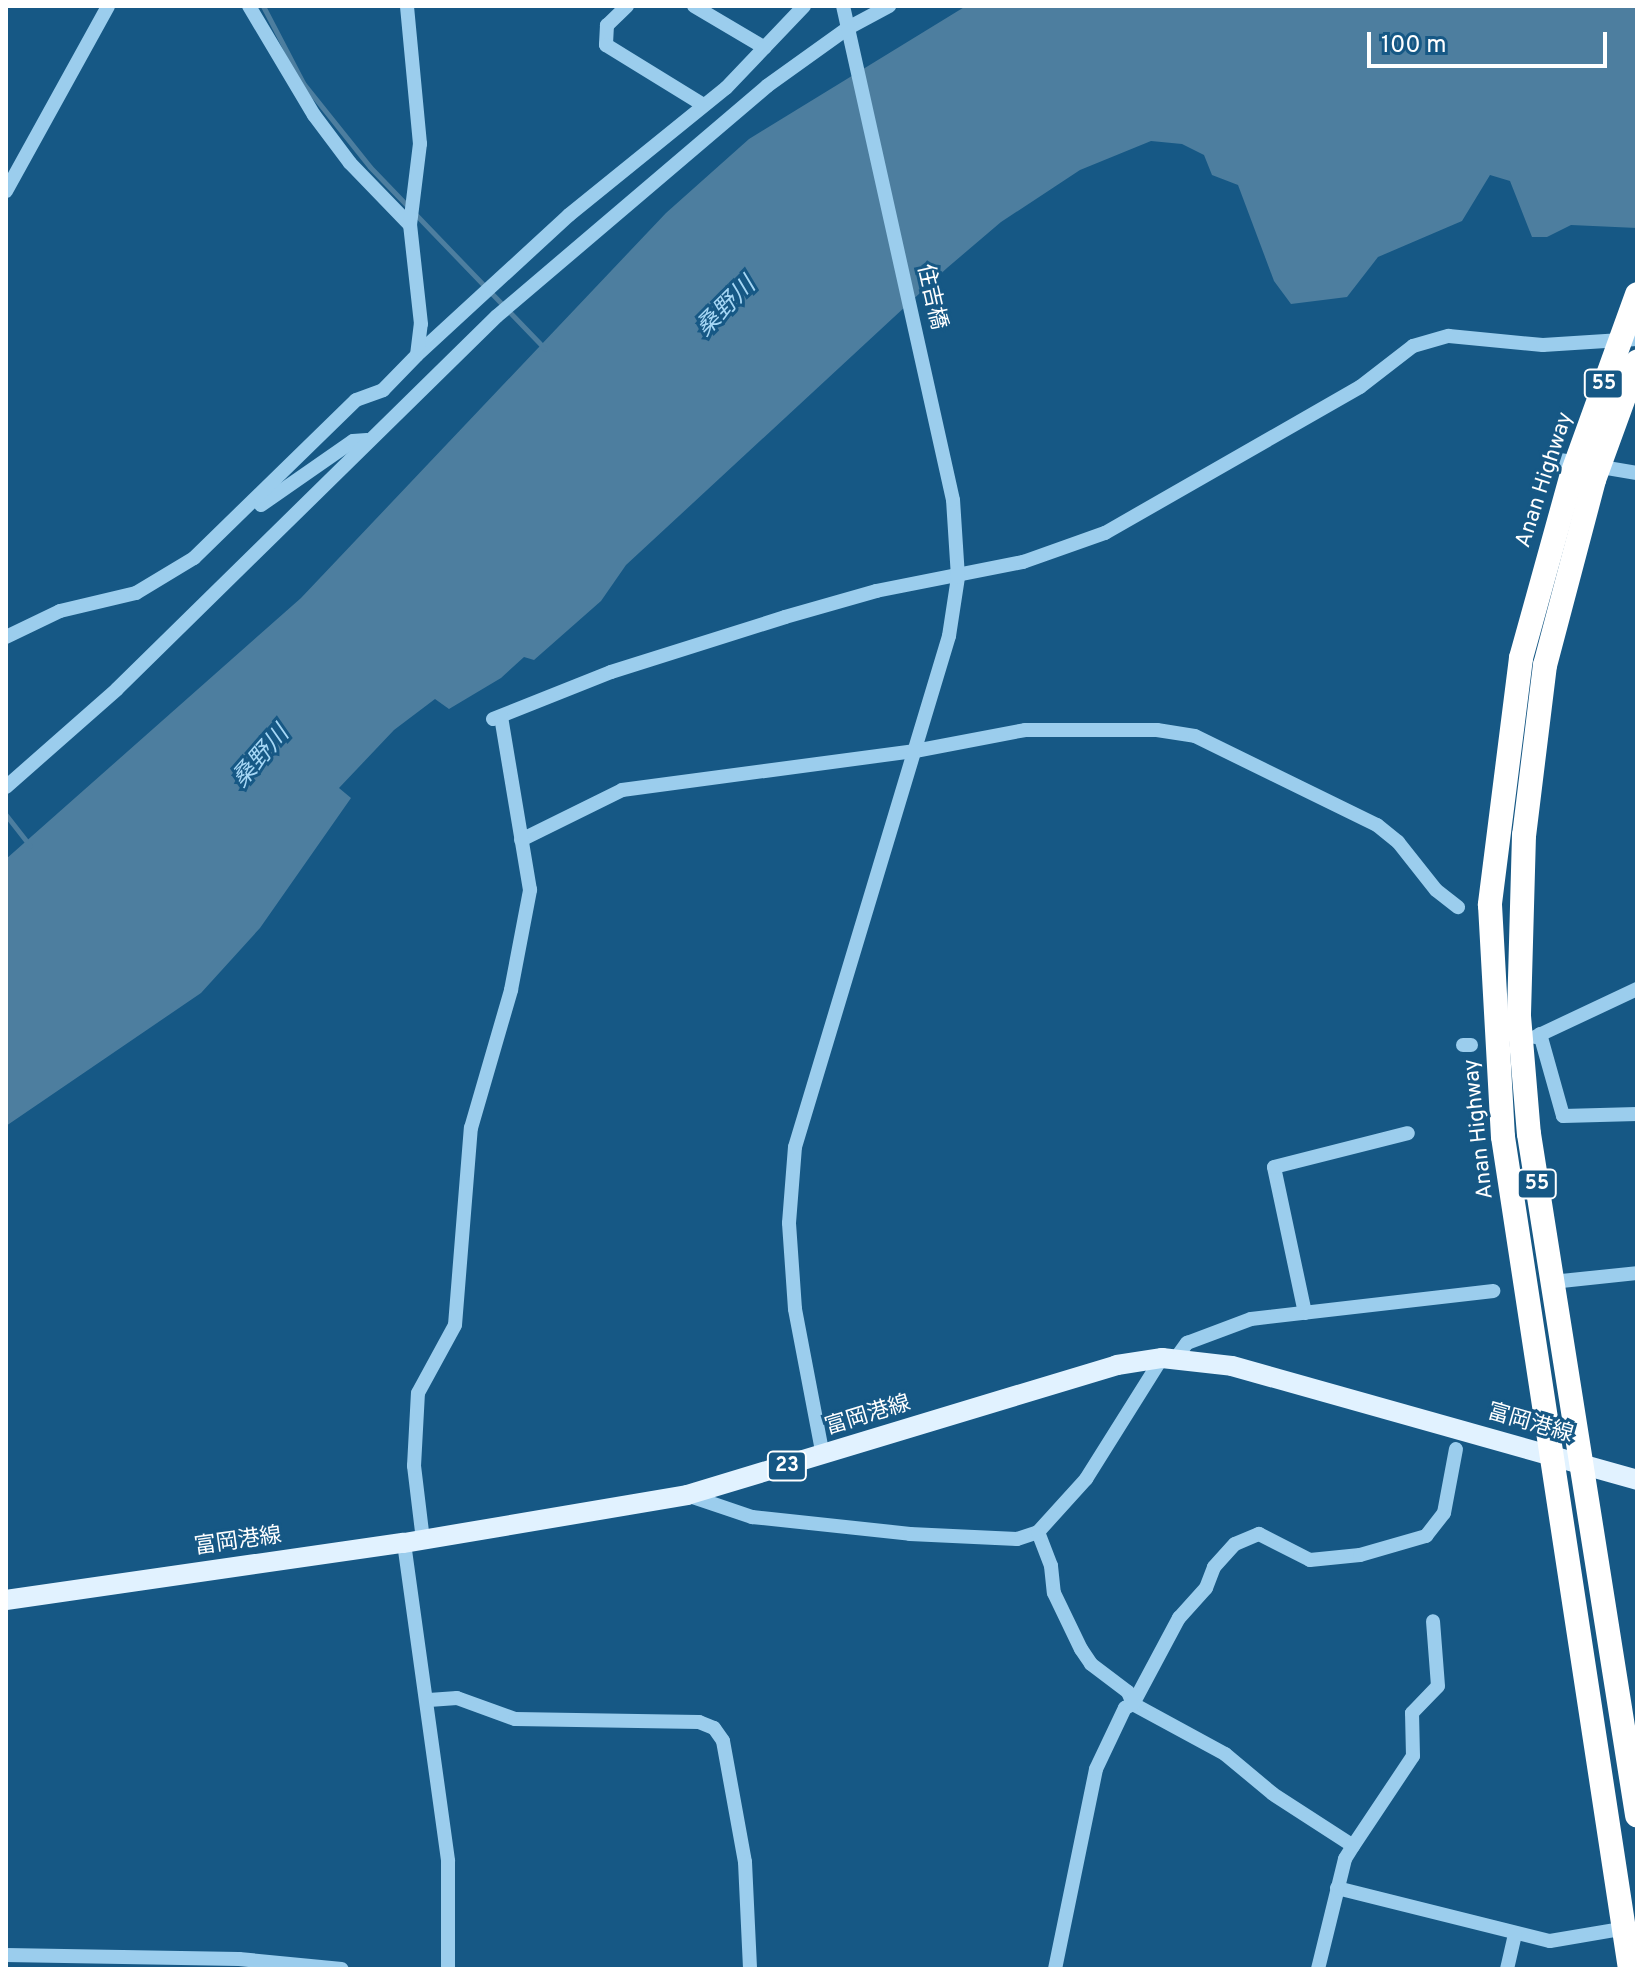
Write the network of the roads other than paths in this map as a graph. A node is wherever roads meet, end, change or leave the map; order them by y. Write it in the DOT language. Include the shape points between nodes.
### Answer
graph roads {
  1 [pos="108,6"];
  2 [pos="249,6"];
  3 [pos="407,6"];
  4 [pos="627,6"];
  5 [pos="694,6"];
  6 [pos="804,6"];
  7 [pos="843,6"];
  8 [pos="889,6"];
  9 [pos="788,12"];
  10 [pos="850,34"];
  11 [pos="765,48"];
  12 [pos="702,104"];
  13 [pos="6,191"];
  14 [pos="411,216"];
  15 [pos="1637,294"];
  16 [pos="1637,339"];
  17 [pos="417,355"];
  18 [pos="1637,362"];
  19 [pos="367,440"];
  20 [pos="1573,471"];
  21 [pos="1637,473"];
  22 [pos="245,509"];
  23 [pos="958,571"];
  24 [pos="6,637"];
  25 [pos="915,751"];
  26 [pos="6,787"];
  27 [pos="521,840"];
  28 [pos="1458,907"];
  29 [pos="1637,989"];
  30 [pos="1637,1114"];
  31 [pos="1408,1133"];
  32 [pos="1637,1273"];
  33 [pos="1552,1282"];
  34 [pos="1493,1291"];
  35 [pos="1305,1313"];
  36 [pos="1169,1358"];
  37 [pos="1456,1449"];
  38 [pos="1552,1455"];
  39 [pos="823,1456"];
  40 [pos="1580,1463"];
  41 [pos="1637,1480"];
  42 [pos="687,1495"];
  43 [pos="1038,1532"];
  44 [pos="413,1541"];
  45 [pos="6,1600"];
  46 [pos="1433,1621"];
  47 [pos="429,1700"];
  48 [pos="1133,1704"];
  49 [pos="1637,1815"];
  50 [pos="1353,1846"];
  51 [pos="1337,1888"];
  52 [pos="1626,1928"];
  53 [pos="1515,1935"];
  54 [pos="6,1955"];
  55 [pos="342,1969"];
  56 [pos="448,1969"];
  57 [pos="750,1969"];
  58 [pos="1055,1969"];
  59 [pos="1318,1969"];
  60 [pos="1507,1969"];
  61 [pos="1630,1969"];
  1 -- 13 [label="street"];
  2 -- 14 [label="street" via="314,115 350,163"];
  3 -- 14 [label="street" via="420,144"];
  4 -- 12 [label="street" via="607,25 606,45"];
  5 -- 11 [label="street"];
  6 -- 9 [label="street"];
  7 -- 10 [label="street, 住吉橋"];
  8 -- 10 [label="street"];
  9 -- 11 [label="street"];
  10 -- 19 [label="street" via="678,157 497,316"];
  10 -- 23 [label="street, 住吉橋" via="947,472"];
  11 -- 12 [label="street"];
  12 -- 17 [label="street"];
  14 -- 17 [label="street" via="421,324"];
  15 -- 20 [label="highway, Anan Highway / 55, bridge"];
  16 -- 23 [label="street" via="1543,345 1449,336 1413,346 1336,402 1105,533"];
  17 -- 22 [label="street" via="383,390 356,400"];
  18 -- 20 [label="highway, Anan Highway / 55, bridge"];
  19 -- 22 [label="street" via="353,441 263,504"];
  19 -- 26 [label="street" via="117,689"];
  20 -- 21 [label="street"];
  20 -- 33 [label="highway, Anan Highway / 55" via="1545,665 1520,903 1519,1016 1529,1134"];
  20 -- 38 [label="highway, Anan Highway / 55" via="1521,658 1490,905 1503,1137"];
  22 -- 24 [label="street" via="194,558 136,593 60,611"];
  23 -- 25 [label="street, 住吉橋" via="949,636"];
  23 -- 27 [label="street" via="785,617 611,672 497,718"];
  25 -- 27 [label="street" via="622,790"];
  25 -- 28 [label="street" via="1025,730 1157,730 1195,736 1377,825"];
  25 -- 39 [label="street, 住吉橋" via="795,1147 789,1223 795,1309"];
  27 -- 44 [label="street" via="530,890 511,990 471,1128 455,1325 418,1393"];
  29 -- 30 [label="street" via="1537,1036 1563,1116"];
  31 -- 35 [label="street" via="1274,1167"];
  32 -- 33 [label="street"];
  33 -- 40 [label="highway, Anan Highway / 55"];
  34 -- 35 [label="street"];
  35 -- 36 [label="street" via="1251,1319 1187,1343"];
  36 -- 38 [label="main road, 富岡港線 / 23" via="1232,1366"];
  36 -- 39 [label="main road, 富岡港線 / 23" via="1117,1365"];
  36 -- 43 [label="street" via="1086,1479"];
  37 -- 48 [label="street" via="1444,1513 1426,1536 1360,1555 1310,1560 1259,1534 1235,1544 1179,1618"];
  38 -- 40 [label="main road, 富岡港線 / 23"];
  38 -- 52 [label="highway, Anan Highway / 55"];
  39 -- 42 [label="main road, 富岡港線 / 23"];
  40 -- 41 [label="main road, 富岡港線 / 23"];
  40 -- 49 [label="highway, Anan Highway / 55"];
  42 -- 43 [label="street" via="752,1517 864,1530 976,1539 1017,1539"];
  42 -- 44 [label="main road, 富岡港線 / 23"];
  43 -- 48 [label="street" via="1054,1593 1081,1649 1091,1664 1128,1692"];
  44 -- 45 [label="main road, 富岡港線 / 23"];
  44 -- 47 [label="street"];
  46 -- 50 [label="street" via="1438,1686 1412,1713 1413,1756"];
  47 -- 56 [label="street" via="448,1861"];
  47 -- 57 [label="street" via="457,1698 515,1719 699,1722 714,1728 723,1741 745,1862"];
  48 -- 50 [label="street" via="1225,1754 1273,1794"];
  48 -- 58 [label="street" via="1125,1708 1087,1793 1083,1843 1071,1877"];
  50 -- 51 [label="street"];
  51 -- 53 [label="street"];
  51 -- 59 [label="street"];
  52 -- 53 [label="street" via="1550,1941"];
  52 -- 61 [label="highway, Anan Highway / 55"];
  53 -- 60 [label="street"];
  54 -- 55 [label="street" via="239,1959"];
}
